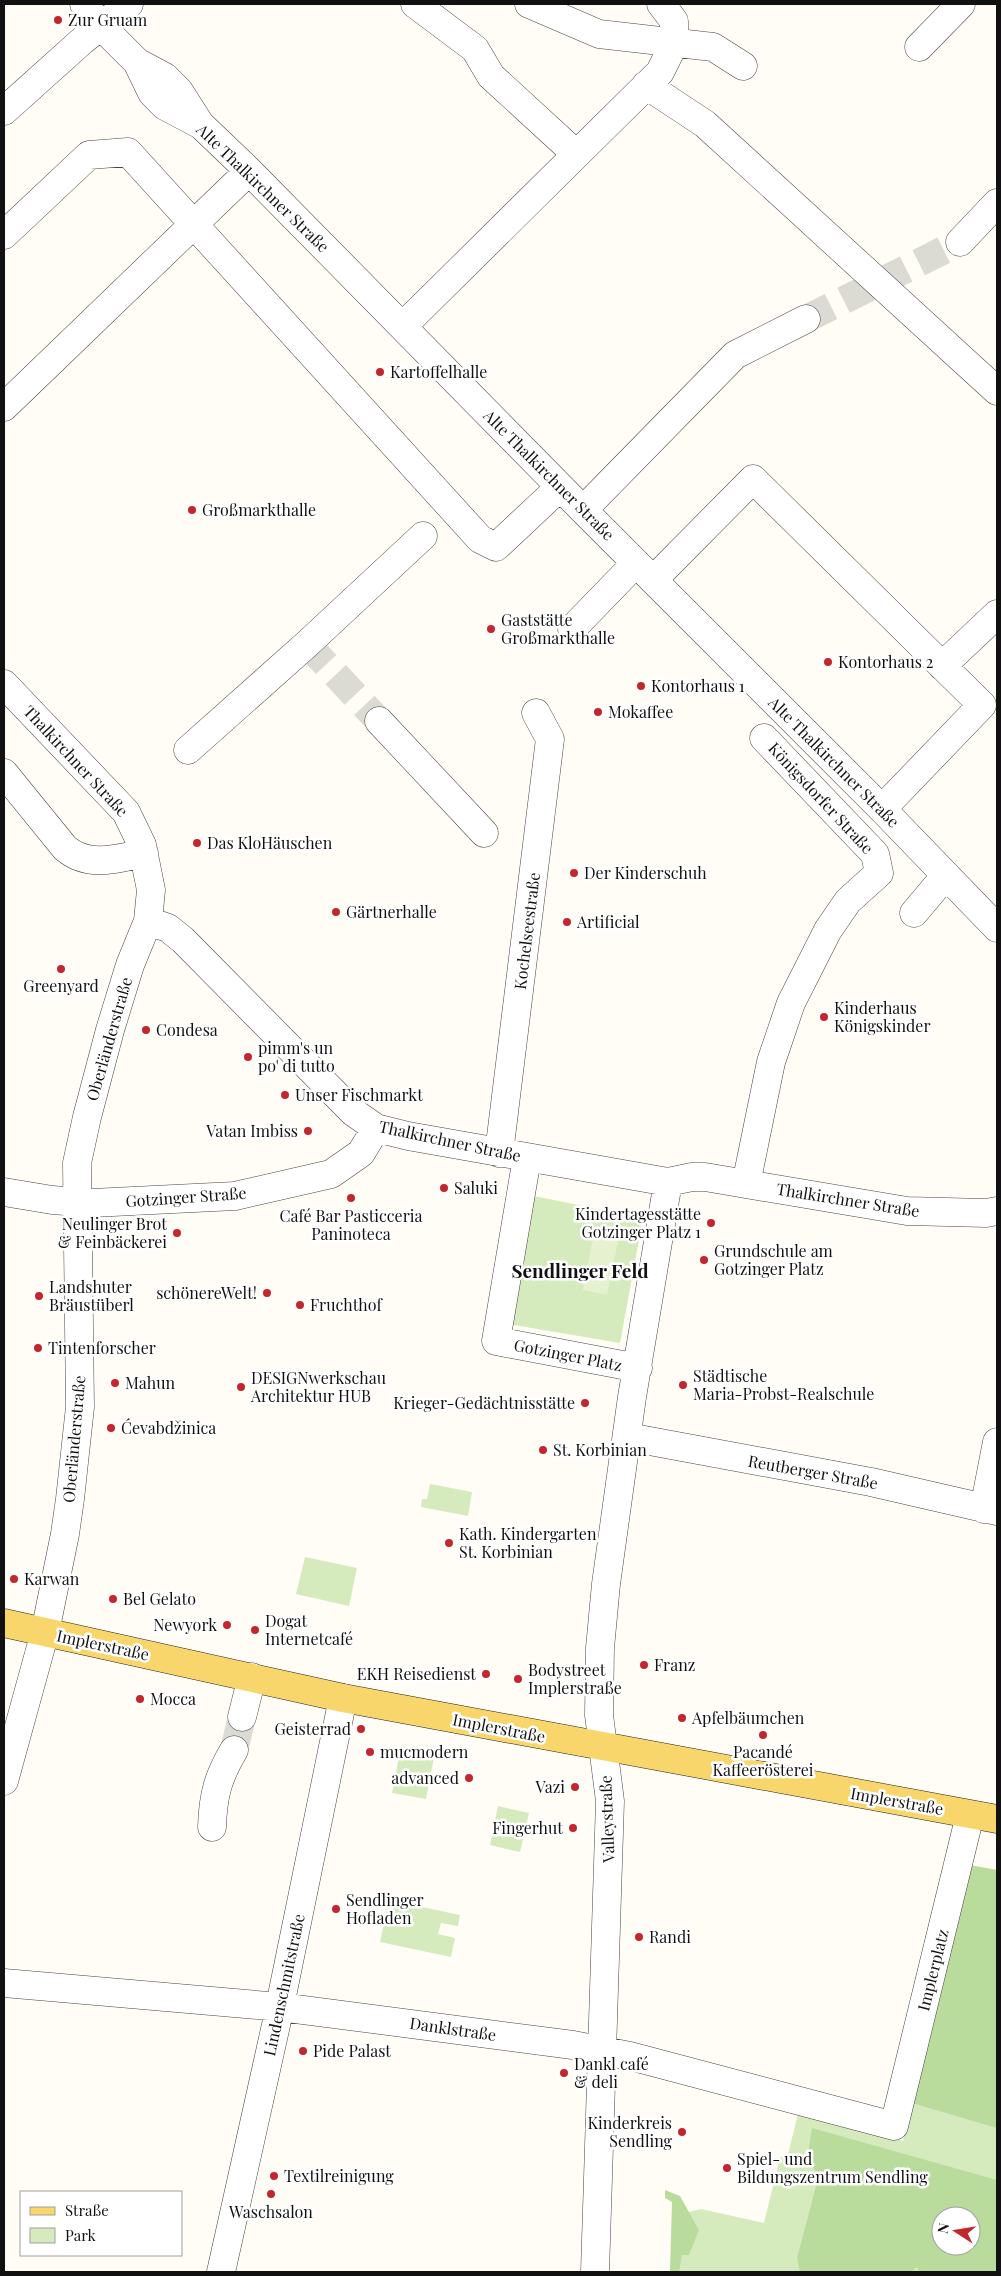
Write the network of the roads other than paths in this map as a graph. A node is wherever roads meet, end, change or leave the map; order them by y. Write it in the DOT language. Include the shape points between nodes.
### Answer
graph roads {
  1 [pos="84,4"];
  2 [pos="129,4"];
  3 [pos="415,4"];
  4 [pos="529,4"];
  5 [pos="661,4"];
  6 [pos="961,4"];
  7 [pos="101,26"];
  8 [pos="674,44"];
  9 [pos="919,47"];
  10 [pos="743,66"];
  11 [pos="646,85"];
  12 [pos="4,111"];
  13 [pos="576,154"];
  14 [pos="250,171"];
  15 [pos="997,203"];
  16 [pos="997,216"];
  17 [pos="194,224"];
  18 [pos="997,231"];
  19 [pos="4,235"];
  20 [pos="960,242"];
  21 [pos="806,319"];
  22 [pos="403,326"];
  23 [pos="997,391"];
  24 [pos="4,407"];
  25 [pos="560,487"];
  26 [pos="583,510"];
  27 [pos="423,536"];
  28 [pos="645,572"];
  29 [pos="997,614"];
  30 [pos="572,630"];
  31 [pos="942,666"];
  32 [pos="4,684"];
  33 [pos="536,713"];
  34 [pos="379,721"];
  35 [pos="764,738"];
  36 [pos="188,750"];
  37 [pos="4,773"];
  38 [pos="882,809"];
  39 [pos="484,833"];
  40 [pos="144,853"];
  41 [pos="946,874"];
  42 [pos="914,913"];
  43 [pos="148,921"];
  44 [pos="997,928"];
  45 [pos="376,1128"];
  46 [pos="499,1153"];
  47 [pos="527,1158"];
  48 [pos="668,1182"];
  49 [pos="746,1184"];
  50 [pos="4,1192"];
  51 [pos="77,1202"];
  52 [pos="997,1211"];
  53 [pos="638,1368"];
  54 [pos="628,1437"];
  55 [pos="997,1442"];
  56 [pos="991,1510"];
  57 [pos="4,1623"];
  58 [pos="43,1641"];
  59 [pos="252,1677"];
  60 [pos="343,1698"];
  61 [pos="242,1717"];
  62 [pos="602,1747"];
  63 [pos="234,1750"];
  64 [pos="4,1781"];
  65 [pos="970,1814"];
  66 [pos="997,1819"];
  67 [pos="212,1827"];
  68 [pos="4,1983"];
  69 [pos="280,2007"];
  70 [pos="602,2050"];
  71 [pos="894,2126"];
  72 [pos="221,2272"];
  73 [pos="595,2272"];
  1 -- 7 [label="street"];
  2 -- 7 [label="street"];
  3 -- 13 [label="street" via="475,49 491,76"];
  4 -- 8 [label="street" via="598,34"];
  5 -- 8 [label="street" via="674,21"];
  6 -- 9 [label="street"];
  7 -- 12 [label="street"];
  7 -- 14 [label="street, Alte Thalkirchner Straße" via="137,62 165,77 179,91 201,125"];
  8 -- 10 [label="street" via="713,47"];
  8 -- 11 [label="street" via="660,72"];
  11 -- 13 [label="street"];
  11 -- 23 [label="street" via="705,124"];
  13 -- 22 [label="street"];
  14 -- 17 [label="street"];
  14 -- 22 [label="street, Alte Thalkirchner Straße"];
  15 -- 20 [label="street"];
  16 -- 20 [label="street"];
  17 -- 19 [label="street" via="128,152 89,155"];
  17 -- 24 [label="street"];
  17 -- 25 [label="street" via="480,539 496,547"];
  18 -- 20 [label="street"];
  21 -- 26 [label="street" via="735,356"];
  22 -- 25 [label="street, Alte Thalkirchner Straße"];
  25 -- 26 [label="street, Alte Thalkirchner Straße"];
  26 -- 28 [label="street, Alte Thalkirchner Straße"];
  27 -- 36 [label="street"];
  28 -- 30 [label="street"];
  28 -- 31 [label="street" via="752,479"];
  28 -- 38 [label="street, Alte Thalkirchner Straße"];
  29 -- 31 [label="street"];
  31 -- 38 [label="street" via="982,705"];
  32 -- 40 [label="street, Thalkirchner Straße" via="126,812"];
  33 -- 46 [label="street, Kochelseestraße" via="550,739"];
  34 -- 39 [label="street"];
  35 -- 49 [label="street, Königsdorfer Straße" via="875,854 879,873 848,901 828,930 791,1003 771,1062"];
  37 -- 40 [label="street" via="74,855 103,861"];
  38 -- 41 [label="street, Alte Thalkirchner Straße"];
  40 -- 43 [label="street, Thalkirchner Straße" via="151,890"];
  41 -- 42 [label="street"];
  41 -- 44 [label="street, Alte Thalkirchner Straße"];
  43 -- 45 [label="street, Thalkirchner Straße" via="168,928 183,940 353,1112"];
  43 -- 51 [label="street, Oberländerstraße" via="110,1030 87,1117 78,1163"];
  45 -- 46 [label="street, Thalkirchner Straße"];
  45 -- 51 [label="street, Gotzinger Straße" via="361,1153 332,1174 235,1196"];
  46 -- 47 [label="street, Thalkirchner Straße"];
  47 -- 48 [label="street, Thalkirchner Straße"];
  47 -- 53 [label="street, Gotzinger Platz" via="496,1341"];
  48 -- 49 [label="street, Thalkirchner Straße" via="692,1177"];
  48 -- 53 [label="street, Gotzinger Platz"];
  49 -- 52 [label="street, Thalkirchner Straße" via="907,1211"];
  50 -- 51 [label="street, Gotzinger Straße"];
  51 -- 58 [label="street, Oberländerstraße" via="80,1407 65,1534"];
  53 -- 54 [label="street, Valleystraße"];
  54 -- 56 [label="street, Reutberger Straße" via="871,1482"];
  54 -- 62 [label="street, Valleystraße" via="600,1648"];
  55 -- 56 [label="street"];
  57 -- 58 [label="main road, Implerstraße"];
  58 -- 59 [label="main road, Implerstraße"];
  58 -- 64 [label="street, Oberländerstraße"];
  59 -- 60 [label="main road, Implerstraße"];
  59 -- 61 [label="street"];
  60 -- 62 [label="main road, Implerstraße"];
  60 -- 69 [label="street, Lindenschmitstraße"];
  62 -- 65 [label="main road, Implerstraße"];
  62 -- 70 [label="street, Valleystraße" via="610,1801"];
  63 -- 67 [label="street" via="216,1787"];
  65 -- 66 [label="main road, Implerstraße"];
  65 -- 71 [label="street, Implerplatz"];
  68 -- 69 [label="street, Danklstraße"];
  69 -- 70 [label="street, Danklstraße"];
  69 -- 72 [label="street, Lindenschmitstraße"];
  70 -- 71 [label="street, Danklstraße" via="712,2076"];
  70 -- 73 [label="street, Valleystraße"];
}
